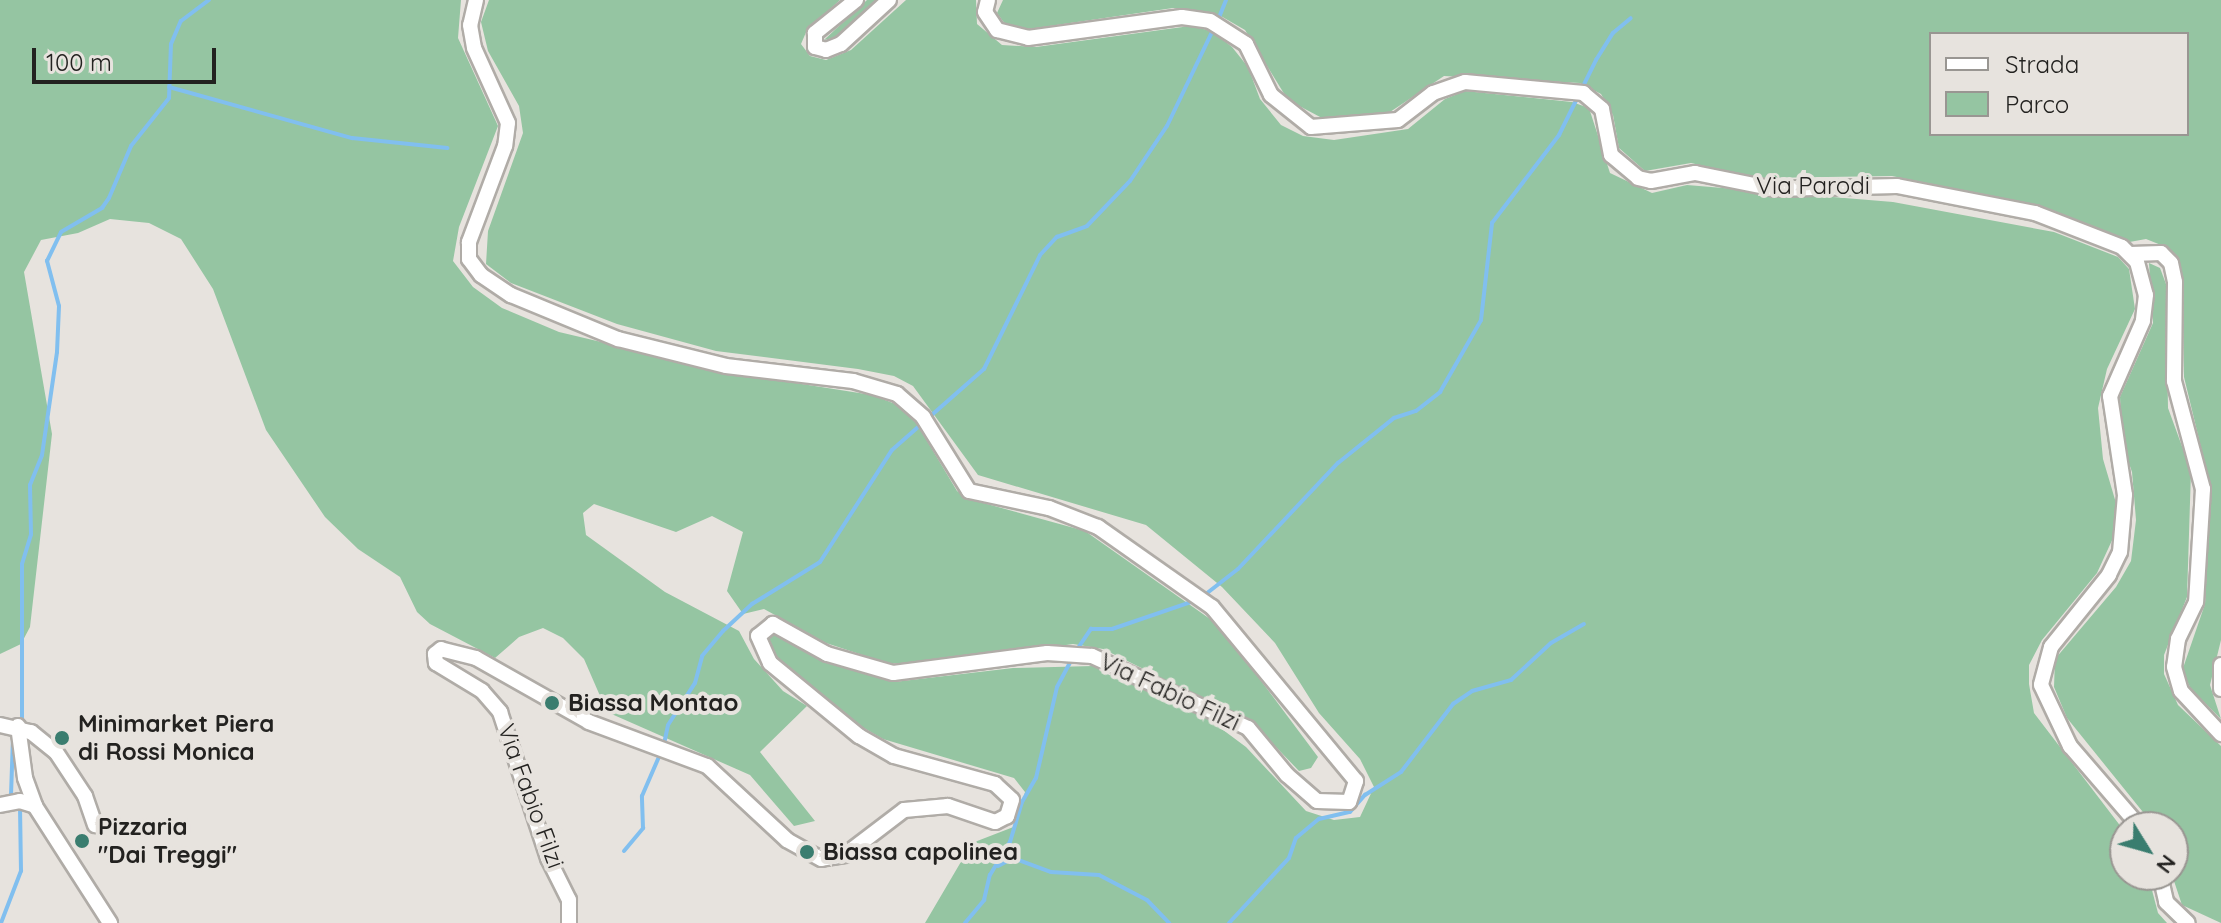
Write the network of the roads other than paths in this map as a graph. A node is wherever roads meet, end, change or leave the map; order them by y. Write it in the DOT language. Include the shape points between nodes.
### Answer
graph roads {
  1 [pos="476,0"];
  2 [pos="856,0"];
  3 [pos="889,0"];
  4 [pos="988,0"];
  5 [pos="2131,254"];
  6 [pos="2221,665"];
  7 [pos="2221,689"];
  8 [pos="0,725"];
  9 [pos="18,726"];
  10 [pos="2221,734"];
  11 [pos="0,805"];
  12 [pos="35,806"];
  13 [pos="2126,811"];
  14 [pos="95,825"];
  15 [pos="2164,891"];
  16 [pos="110,923"];
  17 [pos="569,923"];
  18 [pos="2188,923"];
  1 -- 17 [label="street, Via Fabio Filzi" via="470,25 474,48 508,123 505,146 469,242 469,259 481,275 511,295 618,339 726,366 853,381 904,398 923,417 969,491 1049,508 1098,527 1212,607 1356,781 1349,802 1317,801 1295,784 1248,728 1092,656 1047,653 893,673 827,654 773,624 758,636 770,663 859,736 894,756 990,782 1012,800 1007,816 995,822 948,806 904,810 845,855 821,859 787,840 707,766 589,722 476,658 438,651 434,658 439,666 482,691 500,712 548,858 569,900"];
  2 -- 3 [label="street" via="815,33 815,47 826,50 841,44"];
  4 -- 5 [label="street, Via Parodi" via="985,12 997,30 1028,38 1182,17 1210,21 1246,44 1271,95 1311,127 1398,120 1433,93 1465,82 1583,93 1602,109 1611,155 1638,178 1651,181 1695,173 1774,189 1897,186 2035,213"];
  5 -- 10 [label="street, Via Parodi" via="2161,253 2171,263 2175,282 2174,381 2203,489 2196,602 2178,639 2174,667 2181,691"];
  5 -- 13 [label="street" via="2142,273 2146,309 2110,396 2125,495 2120,552 2109,575 2051,647 2041,685 2070,746"];
  6 -- 7 [label="street"];
  8 -- 9 [label="street"];
  9 -- 12 [label="street"];
  9 -- 14 [label="street" via="56,752 85,796"];
  11 -- 12 [label="street" via="20,801"];
  12 -- 16 [label="street"];
  15 -- 18 [label="street" via="2166,902"];
}
